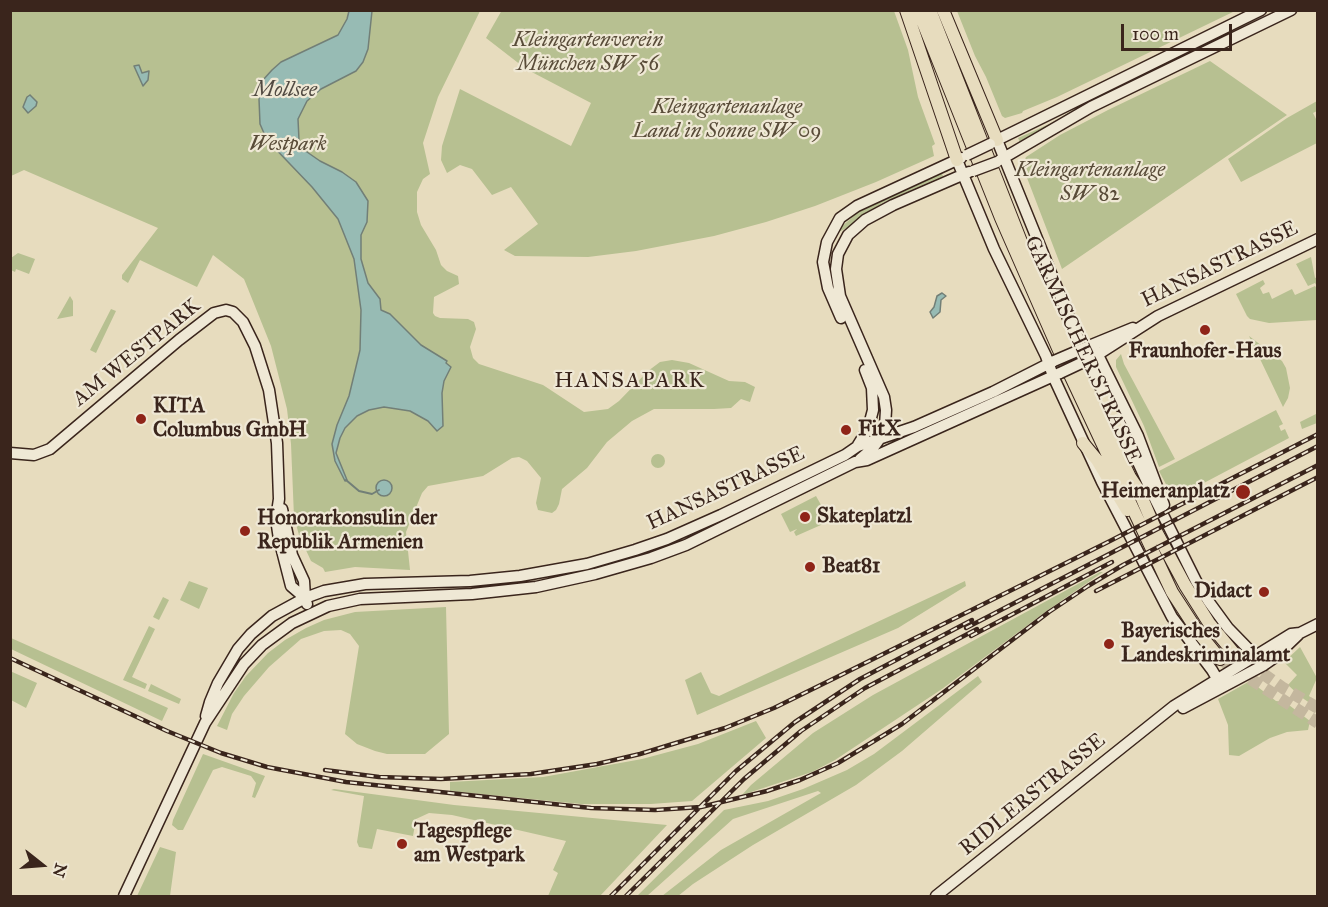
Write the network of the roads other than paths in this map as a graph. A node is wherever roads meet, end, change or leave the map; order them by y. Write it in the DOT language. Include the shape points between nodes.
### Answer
graph roads {
  1 [pos="906,10"];
  2 [pos="918,10"];
  3 [pos="930,10"];
  4 [pos="944,10"];
  5 [pos="1261,10"];
  6 [pos="1291,10"];
  7 [pos="994,142"];
  8 [pos="962,158"];
  9 [pos="1000,160"];
  10 [pos="962,175"];
  11 [pos="1317,239"];
  12 [pos="1139,327"];
  13 [pos="1091,345"];
  14 [pos="1096,356"];
  15 [pos="1052,363"];
  16 [pos="1056,375"];
  17 [pos="1104,396"];
  18 [pos="881,437"];
  19 [pos="1083,443"];
  20 [pos="858,446"];
  21 [pos="10,453"];
  22 [pos="855,462"];
  23 [pos="1138,489"];
  24 [pos="1141,526"];
  25 [pos="1175,541"];
  26 [pos="304,598"];
  27 [pos="311,612"];
  28 [pos="1317,624"];
  29 [pos="1300,633"];
  30 [pos="1233,652"];
  31 [pos="1254,656"];
  32 [pos="1220,659"];
  33 [pos="1264,665"];
  34 [pos="1219,683"];
  35 [pos="205,723"];
  36 [pos="124,897"];
  37 [pos="936,897"];
  1 -- 8 [label="highway"];
  2 -- 24 [label="highway, GARMISCHER STRASSE" via="1032,292"];
  3 -- 23 [label="highway, GARMISCHER STRASSE" via="1031,267"];
  4 -- 7 [label="highway"];
  5 -- 7 [label="main road"];
  6 -- 9 [label="main road" via="1091,107"];
  7 -- 8 [label="main road, bridge"];
  7 -- 9 [label="main road, GARMISCHER STRASSE"];
  8 -- 10 [label="main road, GARMISCHER STRASSE"];
  8 -- 20 [label="main road" via="857,206 840,218 827,242 824,272 828,288 874,401 870,424"];
  9 -- 10 [label="main road, bridge"];
  9 -- 17 [label="main road, GARMISCHER STRASSE"];
  10 -- 15 [label="main road, GARMISCHER STRASSE" via="994,249"];
  10 -- 18 [label="main road" via="865,220 838,254 840,296 884,397 886,418"];
  11 -- 12 [label="main road, HANSASTRASSE"];
  12 -- 13 [label="main road, HANSASTRASSE"];
  12 -- 14 [label="main road, HANSASTRASSE"];
  13 -- 14 [label="main road, GARMISCHER STRASSE"];
  13 -- 15 [label="main road, HANSASTRASSE, bridge"];
  14 -- 16 [label="main road, HANSASTRASSE, bridge"];
  14 -- 25 [label="main road, GARMISCHER STRASSE" via="1150,465"];
  15 -- 16 [label="main road, GARMISCHER STRASSE"];
  15 -- 18 [label="main road, HANSASTRASSE" via="914,427"];
  16 -- 19 [label="main road, GARMISCHER STRASSE"];
  16 -- 22 [label="main road, HANSASTRASSE"];
  17 -- 23 [label="highway"];
  17 -- 25 [label="main road, GARMISCHER STRASSE"];
  18 -- 20 [label="main road, HANSASTRASSE"];
  18 -- 22 [label="main road"];
  19 -- 24 [label="highway"];
  19 -- 34 [label="main road, GARMISCHER STRASSE" via="1172,617"];
  20 -- 26 [label="main road, HANSASTRASSE" via="710,520 612,557 520,576 365,584"];
  21 -- 26 [label="main road, AM WESTPARK" via="38,455 55,446 180,340 214,313 226,310 243,322 269,390 277,443 279,499 289,546 304,581"];
  22 -- 27 [label="main road, HANSASTRASSE" via="686,545 630,564 536,586 360,599"];
  23 -- 30 [label="highway, GARMISCHER STRASSE" via="1185,585"];
  24 -- 32 [label="highway, GARMISCHER STRASSE" via="1182,610"];
  25 -- 31 [label="main road, GARMISCHER STRASSE" via="1209,602"];
  26 -- 27 [label="main road, AM WESTPARK"];
  26 -- 35 [label="main road, HANSASTRASSE" via="267,620 238,649 210,702"];
  27 -- 35 [label="main road, HANSASTRASSE" via="285,627 253,654"];
  28 -- 29 [label="main road, RIDLERSTRASSE"];
  29 -- 31 [label="main road, RIDLERSTRASSE" via="1291,634"];
  29 -- 33 [label="main road, RIDLERSTRASSE"];
  31 -- 33 [label="main road, GARMISCHER STRASSE"];
  31 -- 34 [label="main road, RIDLERSTRASSE"];
  33 -- 34 [label="main road, RIDLERSTRASSE"];
  34 -- 37 [label="main road, RIDLERSTRASSE" via="1174,706"];
  35 -- 36 [label="main road"];
}
